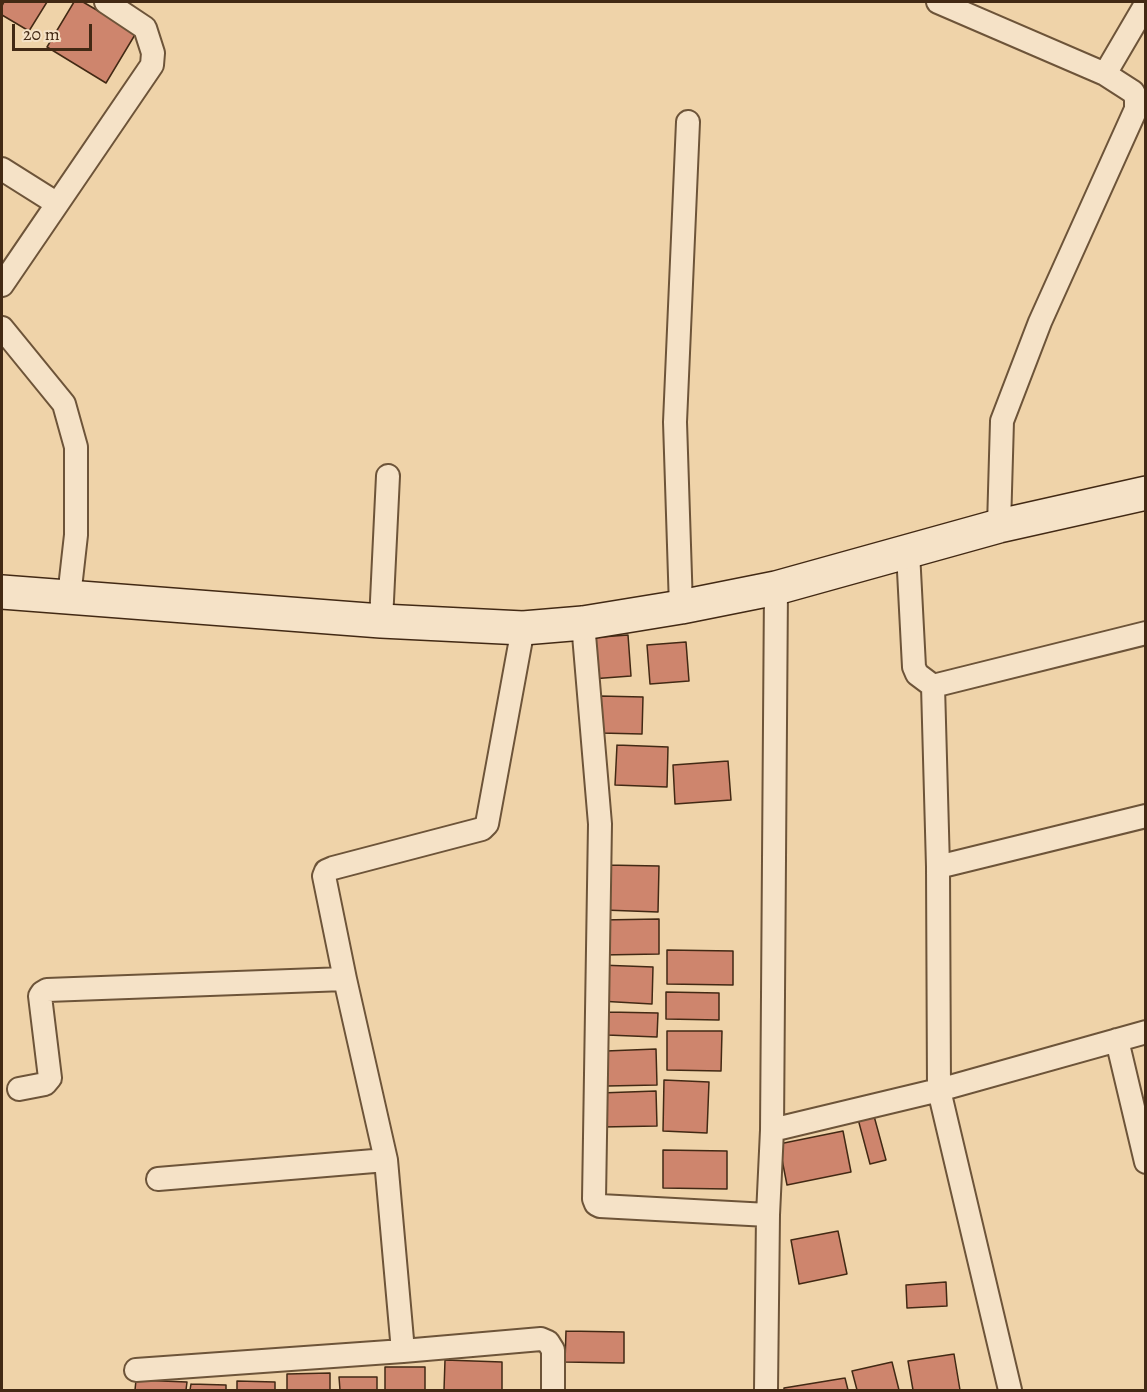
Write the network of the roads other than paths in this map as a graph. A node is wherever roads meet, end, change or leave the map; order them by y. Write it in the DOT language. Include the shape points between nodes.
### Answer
graph roads {
  1 [pos="106,2"];
  2 [pos="938,2"];
  3 [pos="1146,4"];
  4 [pos="1105,74"];
  5 [pos="688,122"];
  6 [pos="2,169"];
  7 [pos="56,203"];
  8 [pos="2,285"];
  9 [pos="2,328"];
  10 [pos="388,476"];
  11 [pos="1146,493"];
  12 [pos="999,526"];
  13 [pos="908,552"];
  14 [pos="776,588"];
  15 [pos="2,592"];
  16 [pos="69,597"];
  17 [pos="681,607"];
  18 [pos="381,621"];
  19 [pos="583,623"];
  20 [pos="524,628"];
  21 [pos="1146,633"];
  22 [pos="933,686"];
  23 [pos="1146,816"];
  24 [pos="938,867"];
  25 [pos="345,979"];
  26 [pos="1146,1032"];
  27 [pos="1117,1040"];
  28 [pos="18,1089"];
  29 [pos="939,1090"];
  30 [pos="772,1130"];
  31 [pos="386,1160"];
  32 [pos="1146,1162"];
  33 [pos="158,1179"];
  34 [pos="768,1215"];
  35 [pos="403,1351"];
  36 [pos="136,1370"];
  37 [pos="553,1390"];
  38 [pos="766,1390"];
  39 [pos="1010,1390"];
  1 -- 7 [label="street" via="145,28 153,53 152,65"];
  2 -- 4 [label="street"];
  3 -- 4 [label="street"];
  4 -- 12 [label="street" via="1133,92 1136,109 1040,322 1002,421"];
  5 -- 17 [label="street" via="675,422"];
  6 -- 7 [label="street"];
  7 -- 8 [label="street"];
  9 -- 16 [label="street" via="64,404 76,447 76,535"];
  10 -- 18 [label="street"];
  11 -- 12 [label="street"];
  12 -- 13 [label="street"];
  13 -- 14 [label="street"];
  13 -- 22 [label="street" via="914,667"];
  14 -- 17 [label="street"];
  14 -- 30 [label="street"];
  15 -- 16 [label="street"];
  16 -- 18 [label="street"];
  17 -- 19 [label="street"];
  18 -- 20 [label="street"];
  19 -- 20 [label="street"];
  19 -- 34 [label="street" via="600,824 594,1198 600,1206"];
  20 -- 25 [label="street" via="487,824 482,829 327,871 324,876"];
  21 -- 22 [label="street"];
  22 -- 24 [label="street"];
  23 -- 24 [label="street"];
  24 -- 29 [label="street"];
  25 -- 28 [label="street" via="47,990 40,996 50,1078 45,1084"];
  25 -- 31 [label="street"];
  26 -- 27 [label="street"];
  27 -- 29 [label="street"];
  27 -- 32 [label="street"];
  29 -- 30 [label="street"];
  29 -- 39 [label="street"];
  30 -- 34 [label="street"];
  31 -- 33 [label="street"];
  31 -- 35 [label="street"];
  34 -- 38 [label="street"];
  35 -- 36 [label="street"];
  35 -- 37 [label="street" via="541,1339 549,1342 553,1350"];
}
